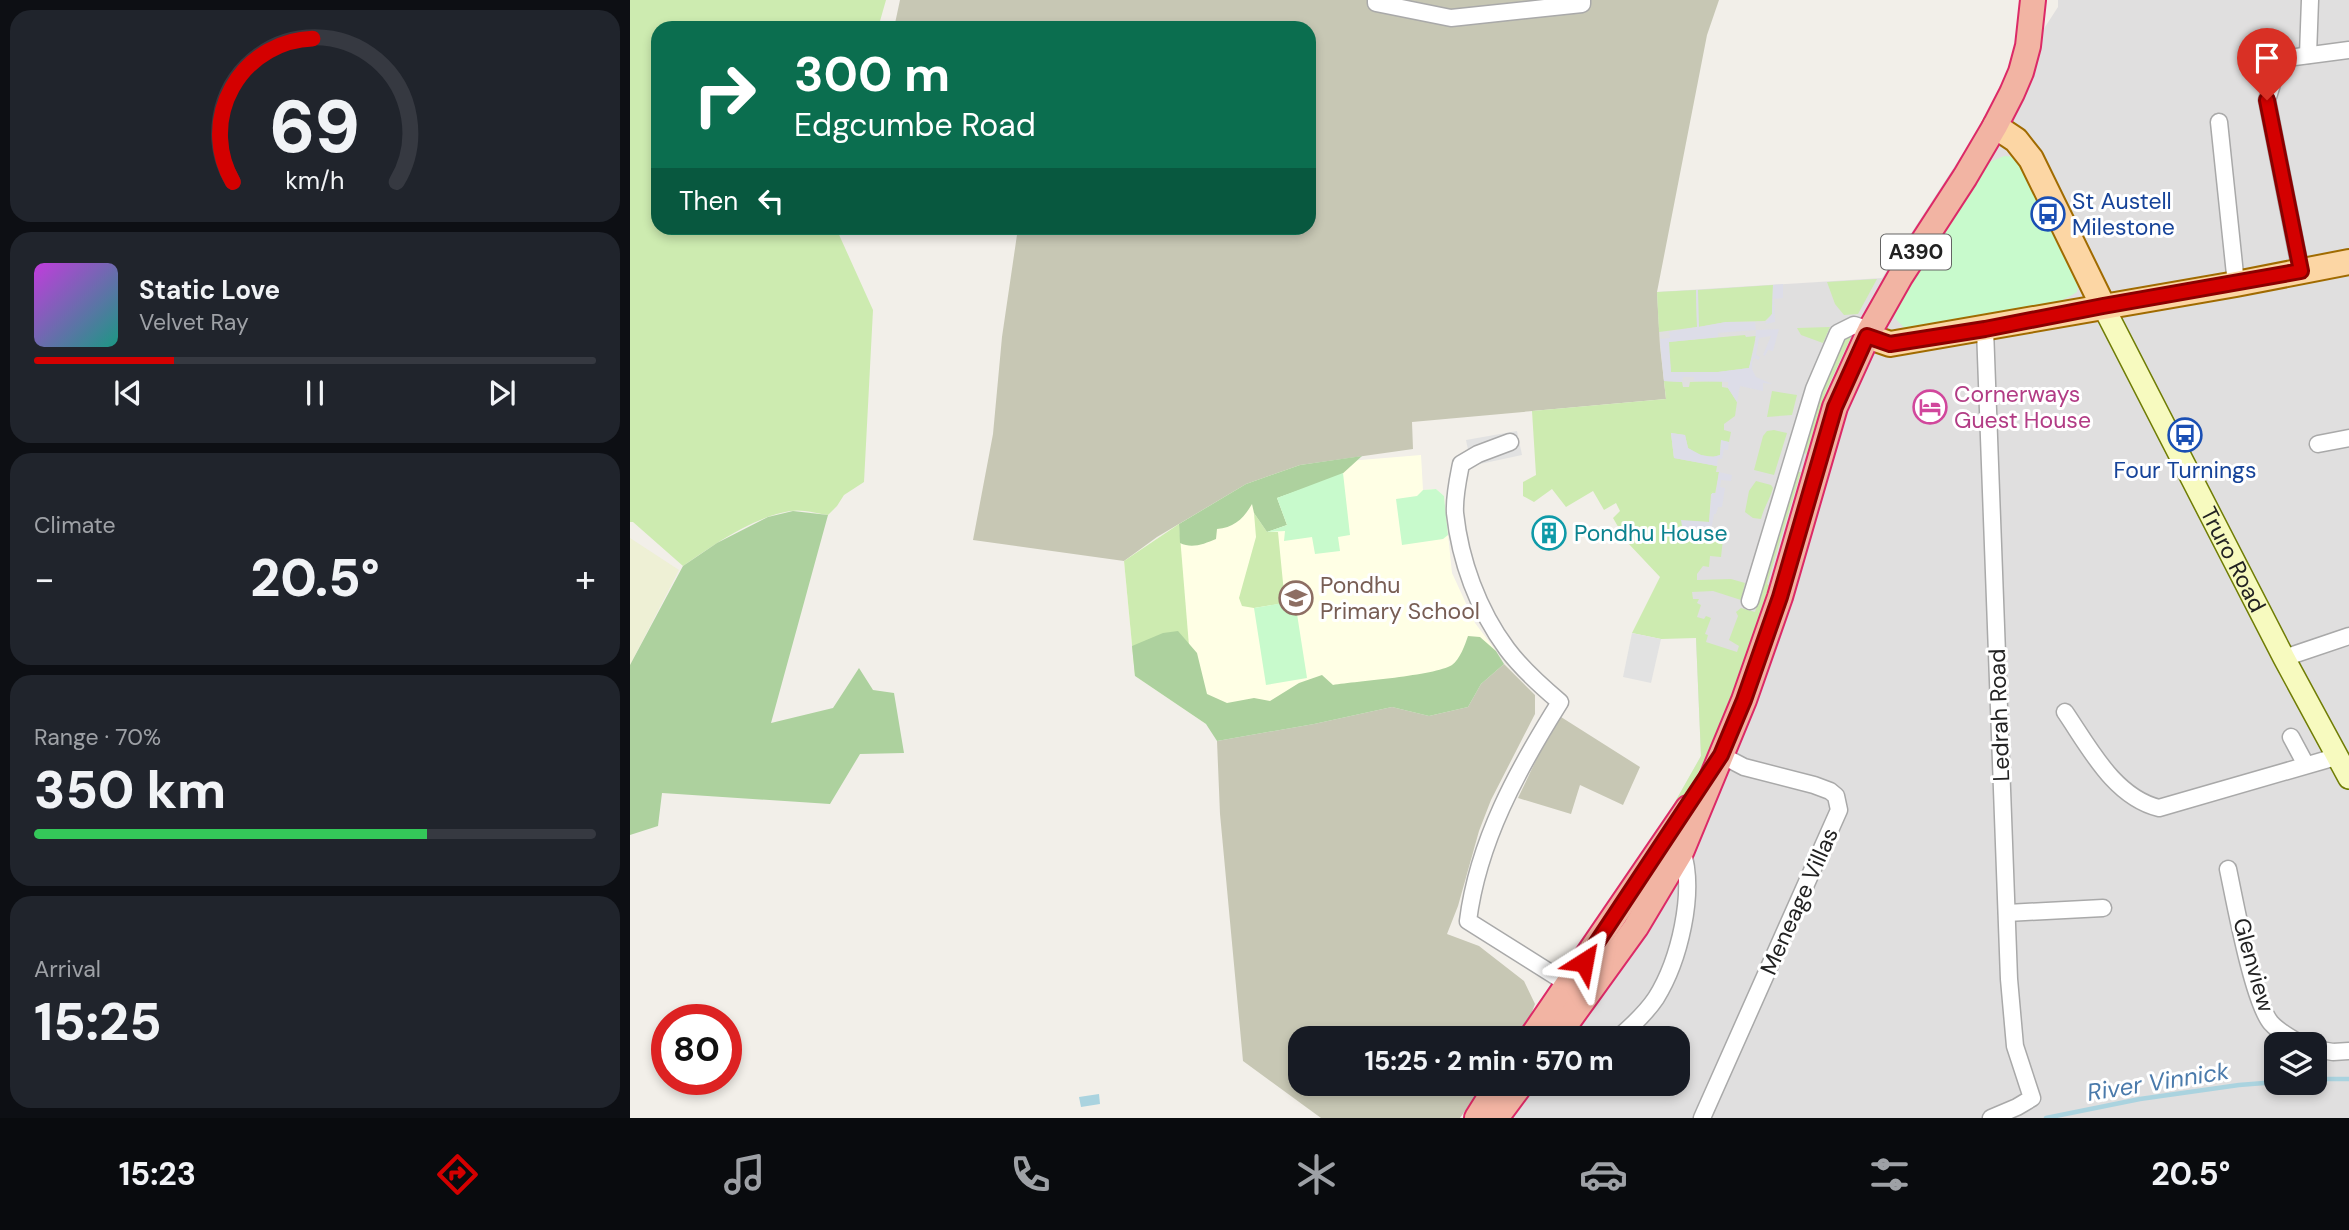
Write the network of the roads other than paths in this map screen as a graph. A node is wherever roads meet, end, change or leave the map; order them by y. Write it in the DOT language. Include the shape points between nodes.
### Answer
graph roads {
  1 [pos="1582,0"];
  2 [pos="2033,0"];
  3 [pos="2310,0"];
  4 [pos="1376,1"];
  5 [pos="2349,50"];
  6 [pos="2308,55"];
  7 [pos="2219,122"];
  8 [pos="1996,127"];
  9 [pos="2349,262"];
  10 [pos="2301,271"];
  11 [pos="2236,284"];
  12 [pos="2103,306"];
  13 [pos="1985,329"];
  14 [pos="1868,333"];
  15 [pos="2349,438"];
  16 [pos="1510,442"];
  17 [pos="2318,444"];
  18 [pos="1791,461"];
  19 [pos="1816,468"];
  20 [pos="1750,601"];
  21 [pos="2349,636"];
  22 [pos="2284,658"];
  23 [pos="2065,712"];
  24 [pos="2291,737"];
  25 [pos="1718,761"];
  26 [pos="2306,765"];
  27 [pos="2346,770"];
  28 [pos="1682,850"];
  29 [pos="2228,869"];
  30 [pos="2103,908"];
  31 [pos="2007,913"];
  32 [pos="1578,991"];
  33 [pos="1543,1026"];
  34 [pos="1562,1026"];
  35 [pos="1632,1026"];
  36 [pos="2284,1032"];
  37 [pos="2327,1051"];
  38 [pos="2349,1051"];
  39 [pos="1504,1096"];
  40 [pos="1510,1096"];
  41 [pos="1477,1118"];
  42 [pos="1496,1118"];
  43 [pos="1702,1118"];
  44 [pos="1991,1118"];
  1 -- 4 [label="street" via="1582,4 1451,18"];
  2 -- 8 [label="highway, A390" via="2021,72"];
  3 -- 6 [label="street"];
  5 -- 6 [label="street"];
  6 -- 10 [label="street" via="2280,59 2267,100"];
  7 -- 11 [label="street"];
  8 -- 12 [label="main road, Truro Road" via="2016,140 2031,159"];
  8 -- 14 [label="highway, A390"];
  9 -- 10 [label="main road"];
  10 -- 11 [label="main road"];
  11 -- 12 [label="main road"];
  12 -- 13 [label="main road"];
  12 -- 22 [label="main road, Truro Road"];
  13 -- 14 [label="main road" via="1890,344"];
  13 -- 31 [label="street, Ledrah Road"];
  14 -- 18 [label="street" via="1854,325 1838,333"];
  14 -- 19 [label="highway, A390" via="1835,407"];
  15 -- 17 [label="street"];
  16 -- 32 [label="street" via="1461,464 1455,511 1468,574 1490,623 1506,649 1560,702 1496,820 1468,921"];
  18 -- 19 [label="street"];
  18 -- 20 [label="street"];
  19 -- 25 [label="highway, A390" via="1780,597"];
  21 -- 22 [label="street"];
  22 -- 27 [label="main road, Truro Road"];
  23 -- 26 [label="street" via="2102,766 2145,805 2159,808"];
  24 -- 26 [label="street"];
  25 -- 28 [label="highway, A390"];
  25 -- 32 [label="highway, A390"];
  25 -- 43 [label="street, Meneage Villas" via="1830,791 1839,810"];
  26 -- 27 [label="street"];
  28 -- 32 [label="highway, A390" via="1636,927"];
  28 -- 35 [label="street" via="1686,862 1682,930 1655,998"];
  29 -- 36 [label="street, Glenview" via="2266,1015"];
  30 -- 31 [label="street"];
  31 -- 44 [label="street, Ledrah Road" via="2015,1046 2032,1098"];
  32 -- 33 [label="highway, A390"];
  32 -- 34 [label="highway, A390"];
  37 -- 38 [label="street"];
  39 -- 41 [label="highway"];
  40 -- 42 [label="highway"];
}
